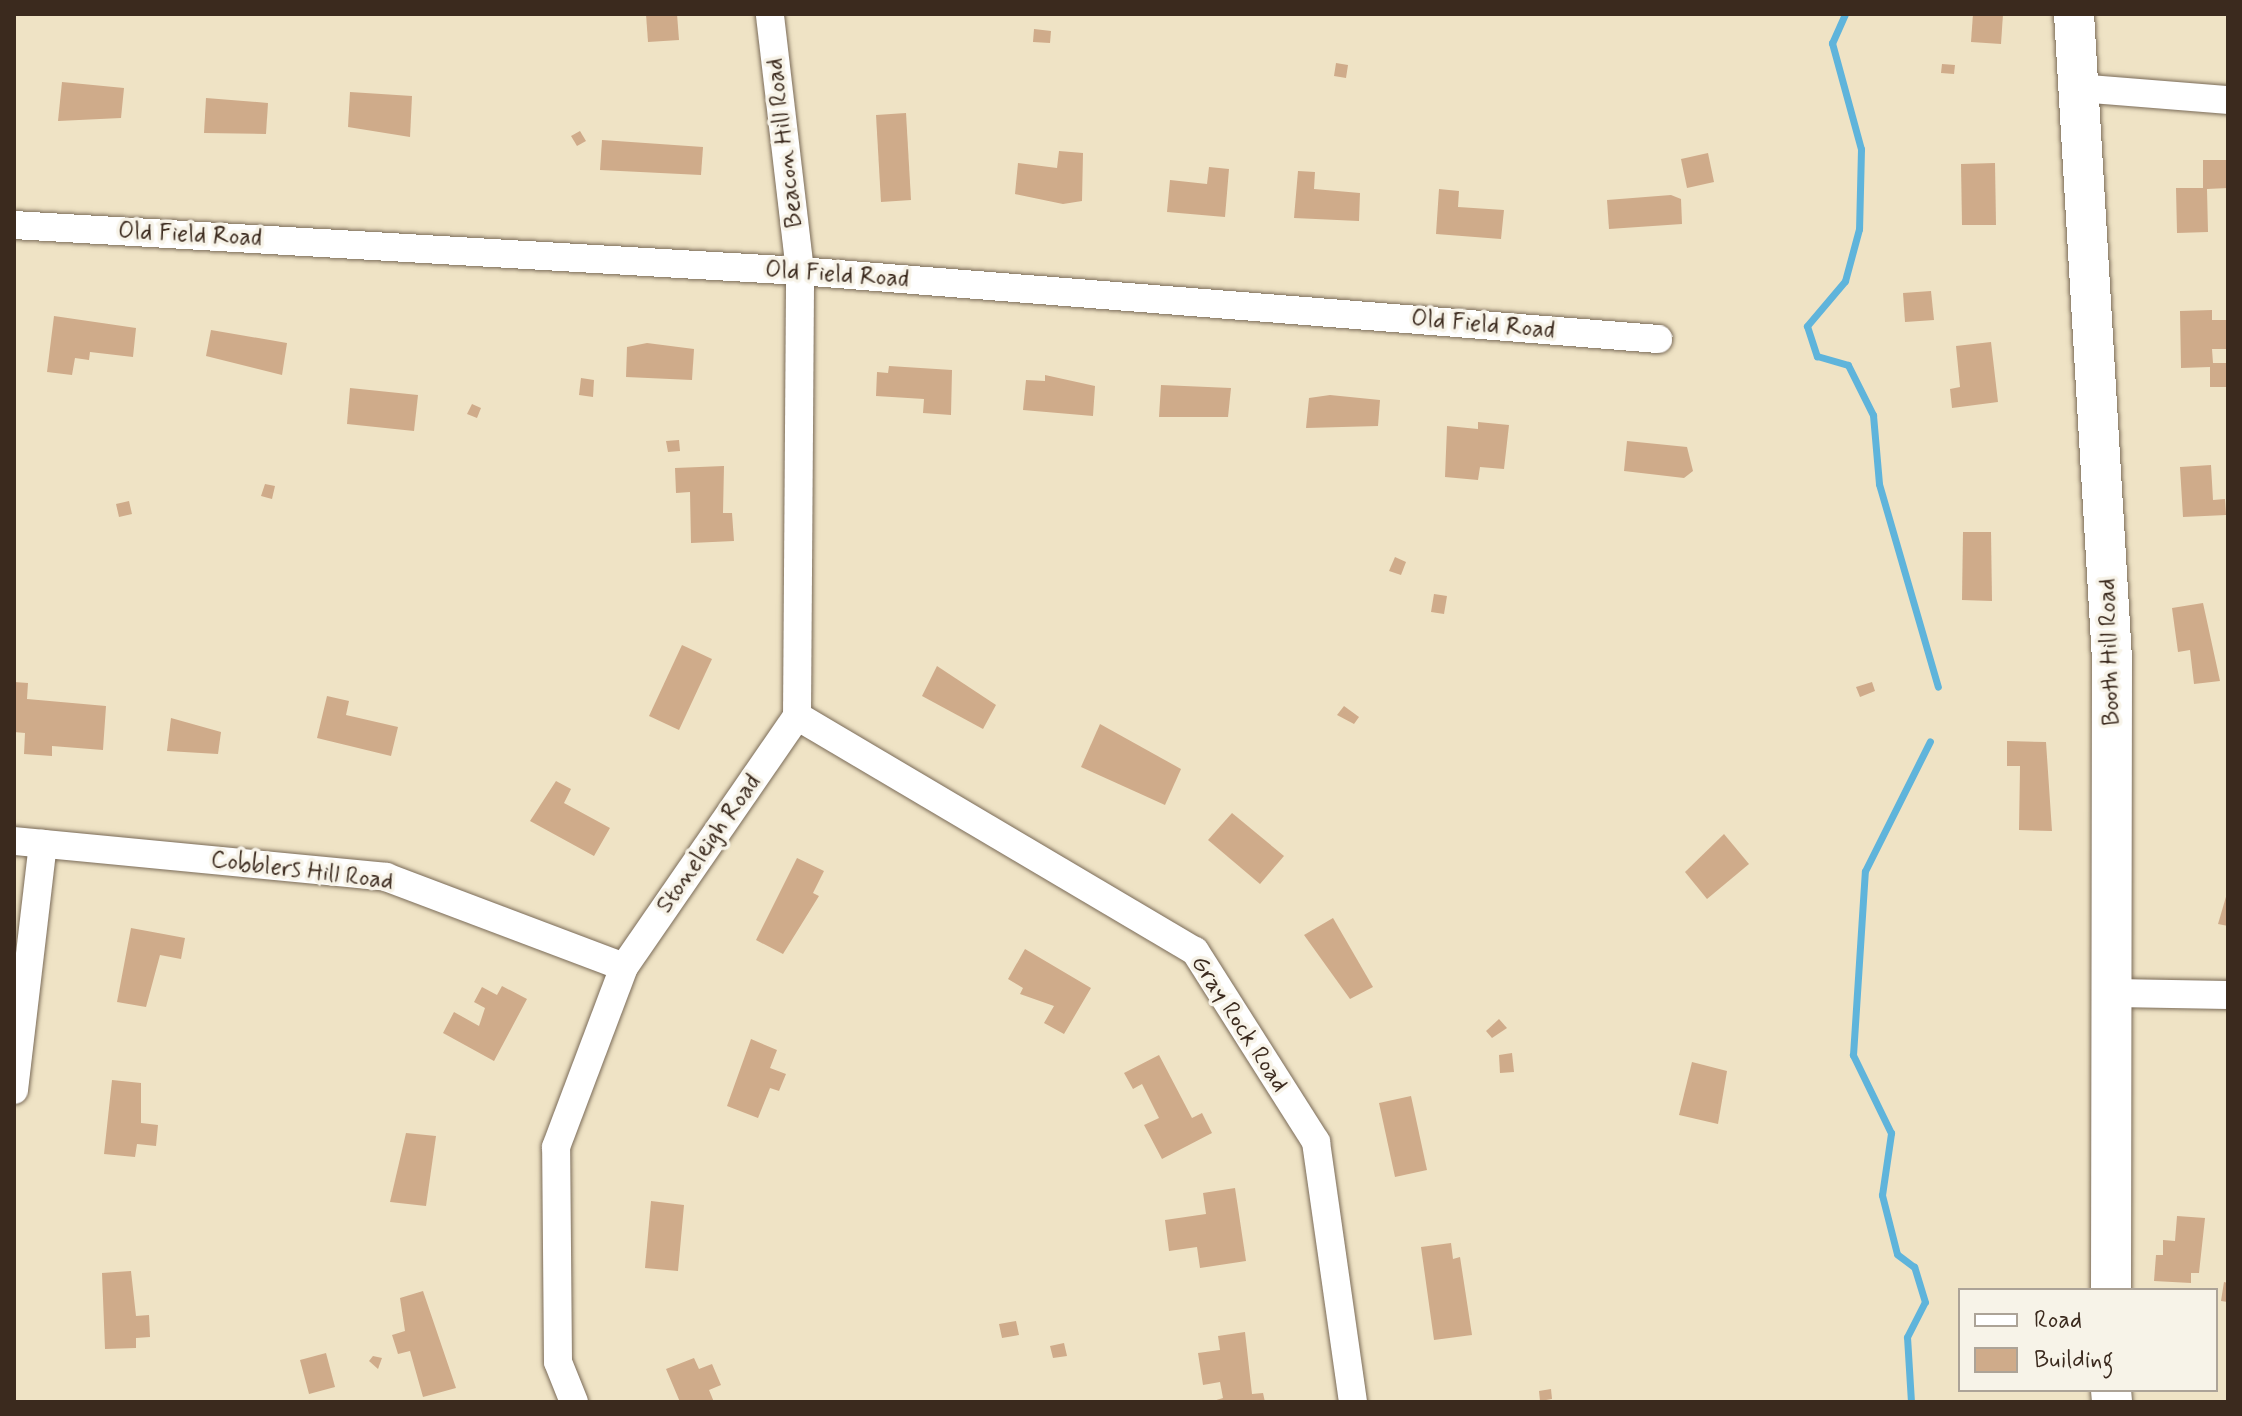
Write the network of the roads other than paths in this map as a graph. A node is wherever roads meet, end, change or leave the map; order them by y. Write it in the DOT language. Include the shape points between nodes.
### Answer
graph roads {
  1 [pos="770,14"];
  2 [pos="2074,14"];
  3 [pos="2078,88"];
  4 [pos="2228,100"];
  5 [pos="14,225"];
  6 [pos="800,271"];
  7 [pos="1658,339"];
  8 [pos="797,716"];
  9 [pos="14,841"];
  10 [pos="43,844"];
  11 [pos="624,967"];
  12 [pos="2115,993"];
  13 [pos="2228,995"];
  14 [pos="14,1090"];
  15 [pos="2111,1288"];
  16 [pos="574,1402"];
  17 [pos="1353,1402"];
  1 -- 6 [label="street, Beacon Hill Road"];
  2 -- 3 [label="street, Booth Hill Road"];
  3 -- 4 [label="street"];
  3 -- 12 [label="street, Booth Hill Road" via="2112,659"];
  5 -- 6 [label="street, Old Field Road"];
  6 -- 7 [label="street, Old Field Road"];
  6 -- 8 [label="street"];
  8 -- 11 [label="street, Stoneleigh Road"];
  8 -- 17 [label="street, Gray Rock Road" via="1195,951 1316,1142"];
  9 -- 10 [label="street, Cobblers Hill Road"];
  10 -- 11 [label="street, Cobblers Hill Road" via="386,877"];
  10 -- 14 [label="street"];
  11 -- 16 [label="street, Stoneleigh Road" via="556,1147 558,1362"];
  12 -- 13 [label="street"];
  12 -- 15 [label="street, Booth Hill Road"];
}
